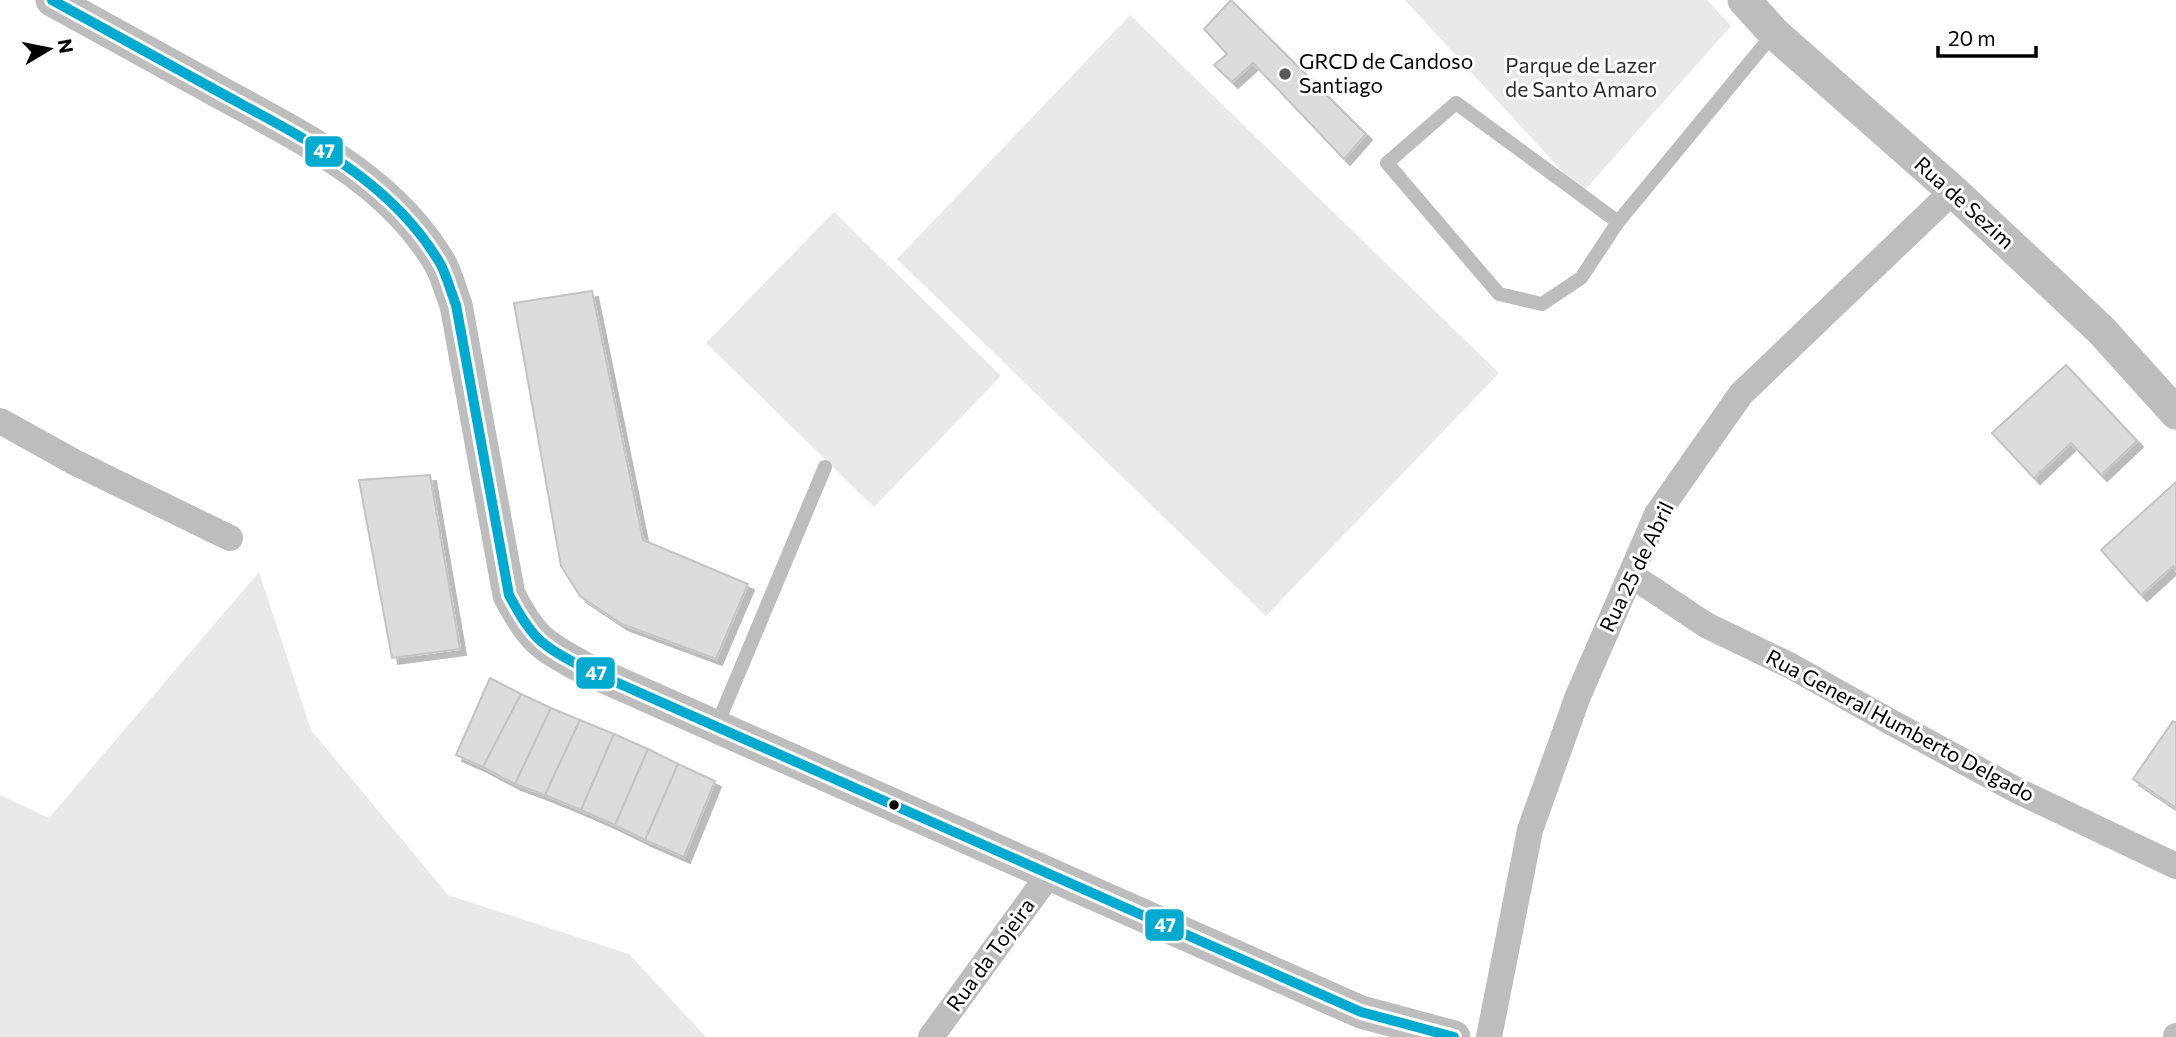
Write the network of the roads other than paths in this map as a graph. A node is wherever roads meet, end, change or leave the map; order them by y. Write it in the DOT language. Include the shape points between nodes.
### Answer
graph roads {
  1 [pos="52,0"];
  2 [pos="1744,0"];
  3 [pos="1774,33"];
  4 [pos="1953,191"];
  5 [pos="1618,222"];
  6 [pos="2176,413"];
  7 [pos="0,421"];
  8 [pos="825,467"];
  9 [pos="230,538"];
  10 [pos="1631,575"];
  11 [pos="717,726"];
  12 [pos="2176,866"];
  13 [pos="1051,873"];
  14 [pos="931,1037"];
  15 [pos="1454,1037"];
  16 [pos="1489,1037"];
  1 -- 11 [label="street" via="349,166 419,232 442,267 456,305 509,596 526,627 547,649"];
  2 -- 3 [label="street, Rua de Sezim"];
  3 -- 4 [label="street, Rua de Sezim"];
  3 -- 5 [label="lane"];
  4 -- 6 [label="street, Rua de Sezim" via="2101,330"];
  4 -- 10 [label="street, Rua 25 de Abril" via="1741,394 1657,514"];
  5 -- 5 [label="lane" via="1455,103 1387,163 1499,294 1542,304 1581,278"];
  7 -- 9 [label="street"];
  8 -- 11 [label="lane"];
  10 -- 12 [label="street, Rua General Humberto Delgado" via="1706,625 1791,666 2018,791"];
  10 -- 16 [label="street, Rua 25 de Abril" via="1578,696 1530,830"];
  11 -- 13 [label="street"];
  13 -- 14 [label="street, Rua da Tojeira"];
  13 -- 15 [label="street" via="1361,1012"];
}
